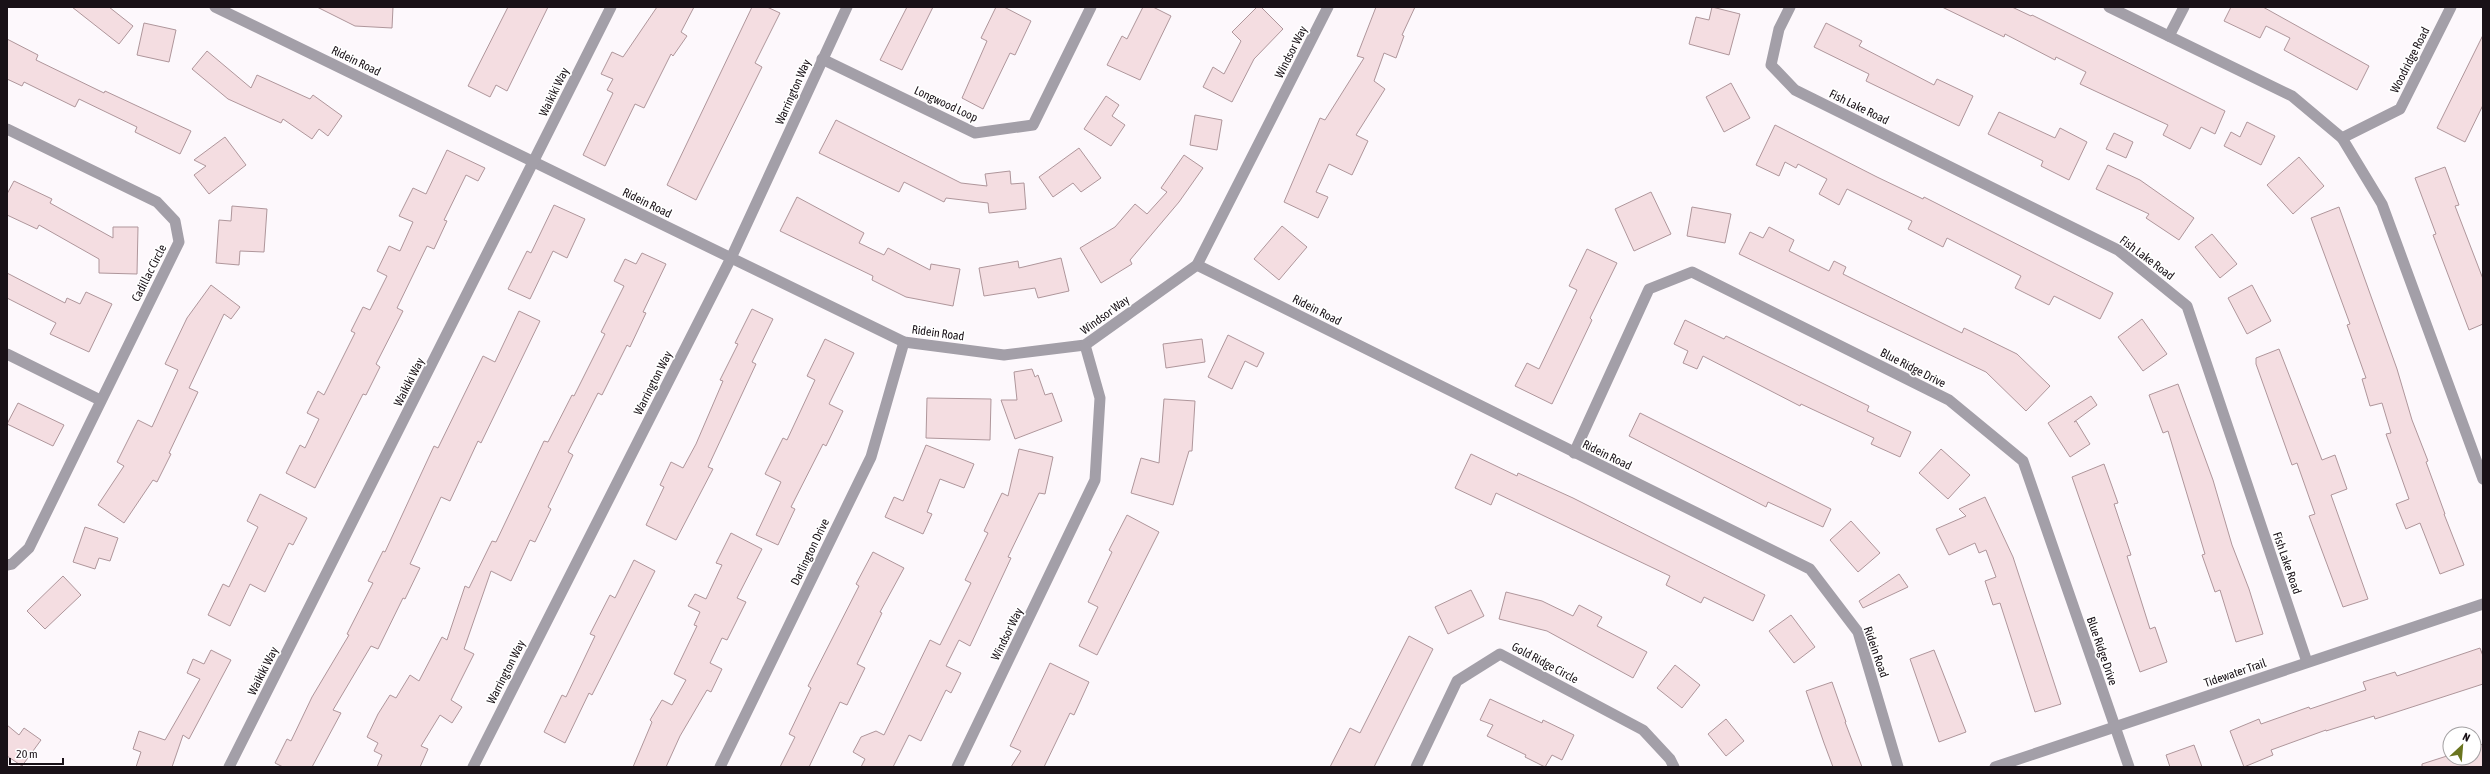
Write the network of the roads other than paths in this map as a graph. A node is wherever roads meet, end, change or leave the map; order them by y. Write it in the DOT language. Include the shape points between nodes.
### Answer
graph roads {
  1 [pos="215,7"];
  2 [pos="611,7"];
  3 [pos="848,7"];
  4 [pos="1091,7"];
  5 [pos="1328,7"];
  6 [pos="1790,7"];
  7 [pos="2109,7"];
  8 [pos="2184,7"];
  9 [pos="2451,7"];
  10 [pos="2169,36"];
  11 [pos="822,59"];
  12 [pos="7,129"];
  13 [pos="2342,138"];
  14 [pos="534,163"];
  15 [pos="731,258"];
  16 [pos="1197,265"];
  17 [pos="904,342"];
  18 [pos="1085,344"];
  19 [pos="7,354"];
  20 [pos="100,400"];
  21 [pos="1574,453"];
  22 [pos="2483,479"];
  23 [pos="7,565"];
  24 [pos="2483,604"];
  25 [pos="2307,662"];
  26 [pos="2115,726"];
  27 [pos="229,767"];
  28 [pos="473,767"];
  29 [pos="720,767"];
  30 [pos="957,767"];
  31 [pos="1416,767"];
  32 [pos="1674,767"];
  33 [pos="1898,767"];
  34 [pos="1995,767"];
  35 [pos="2129,767"];
  1 -- 14 [label="street, Ridein Road"];
  2 -- 14 [label="street, Waikiki Way"];
  3 -- 11 [label="street, Warrington Way"];
  4 -- 11 [label="street, Longwood Loop" via="1033,125 975,132"];
  5 -- 16 [label="street, Windsor Way"];
  6 -- 25 [label="street, Fish Lake Road" via="1779,29 1771,65 1795,90 2118,250 2187,306"];
  7 -- 10 [label="street"];
  8 -- 10 [label="street"];
  9 -- 13 [label="street, Woodridge Road" via="2400,109"];
  10 -- 13 [label="street" via="2292,96"];
  11 -- 15 [label="street, Warrington Way"];
  12 -- 20 [label="street, Cadillac Circle" via="157,202 174,221 180,242"];
  13 -- 22 [label="street" via="2382,204"];
  14 -- 15 [label="street, Ridein Road"];
  14 -- 27 [label="street, Waikiki Way"];
  15 -- 17 [label="street, Ridein Road"];
  15 -- 28 [label="street, Warrington Way"];
  16 -- 18 [label="street, Windsor Way"];
  16 -- 21 [label="street, Ridein Road"];
  17 -- 18 [label="street, Ridein Road" via="1004,355"];
  17 -- 29 [label="street, Darlington Drive" via="871,457"];
  18 -- 30 [label="street, Windsor Way" via="1100,398 1094,480"];
  19 -- 20 [label="street"];
  20 -- 23 [label="street, Cadillac Circle" via="29,548 12,564"];
  21 -- 26 [label="street, Blue Ridge Drive" via="1649,290 1692,272 1949,400 2023,461"];
  21 -- 33 [label="street, Ridein Road" via="1810,569 1858,632"];
  24 -- 25 [label="street, Tidewater Trail"];
  25 -- 26 [label="street, Tidewater Trail"];
  26 -- 34 [label="street, Tidewater Trail"];
  26 -- 35 [label="street, Blue Ridge Drive"];
  31 -- 32 [label="street, Gold Ridge Circle" via="1457,681 1500,654 1642,730 1670,758"];
}
